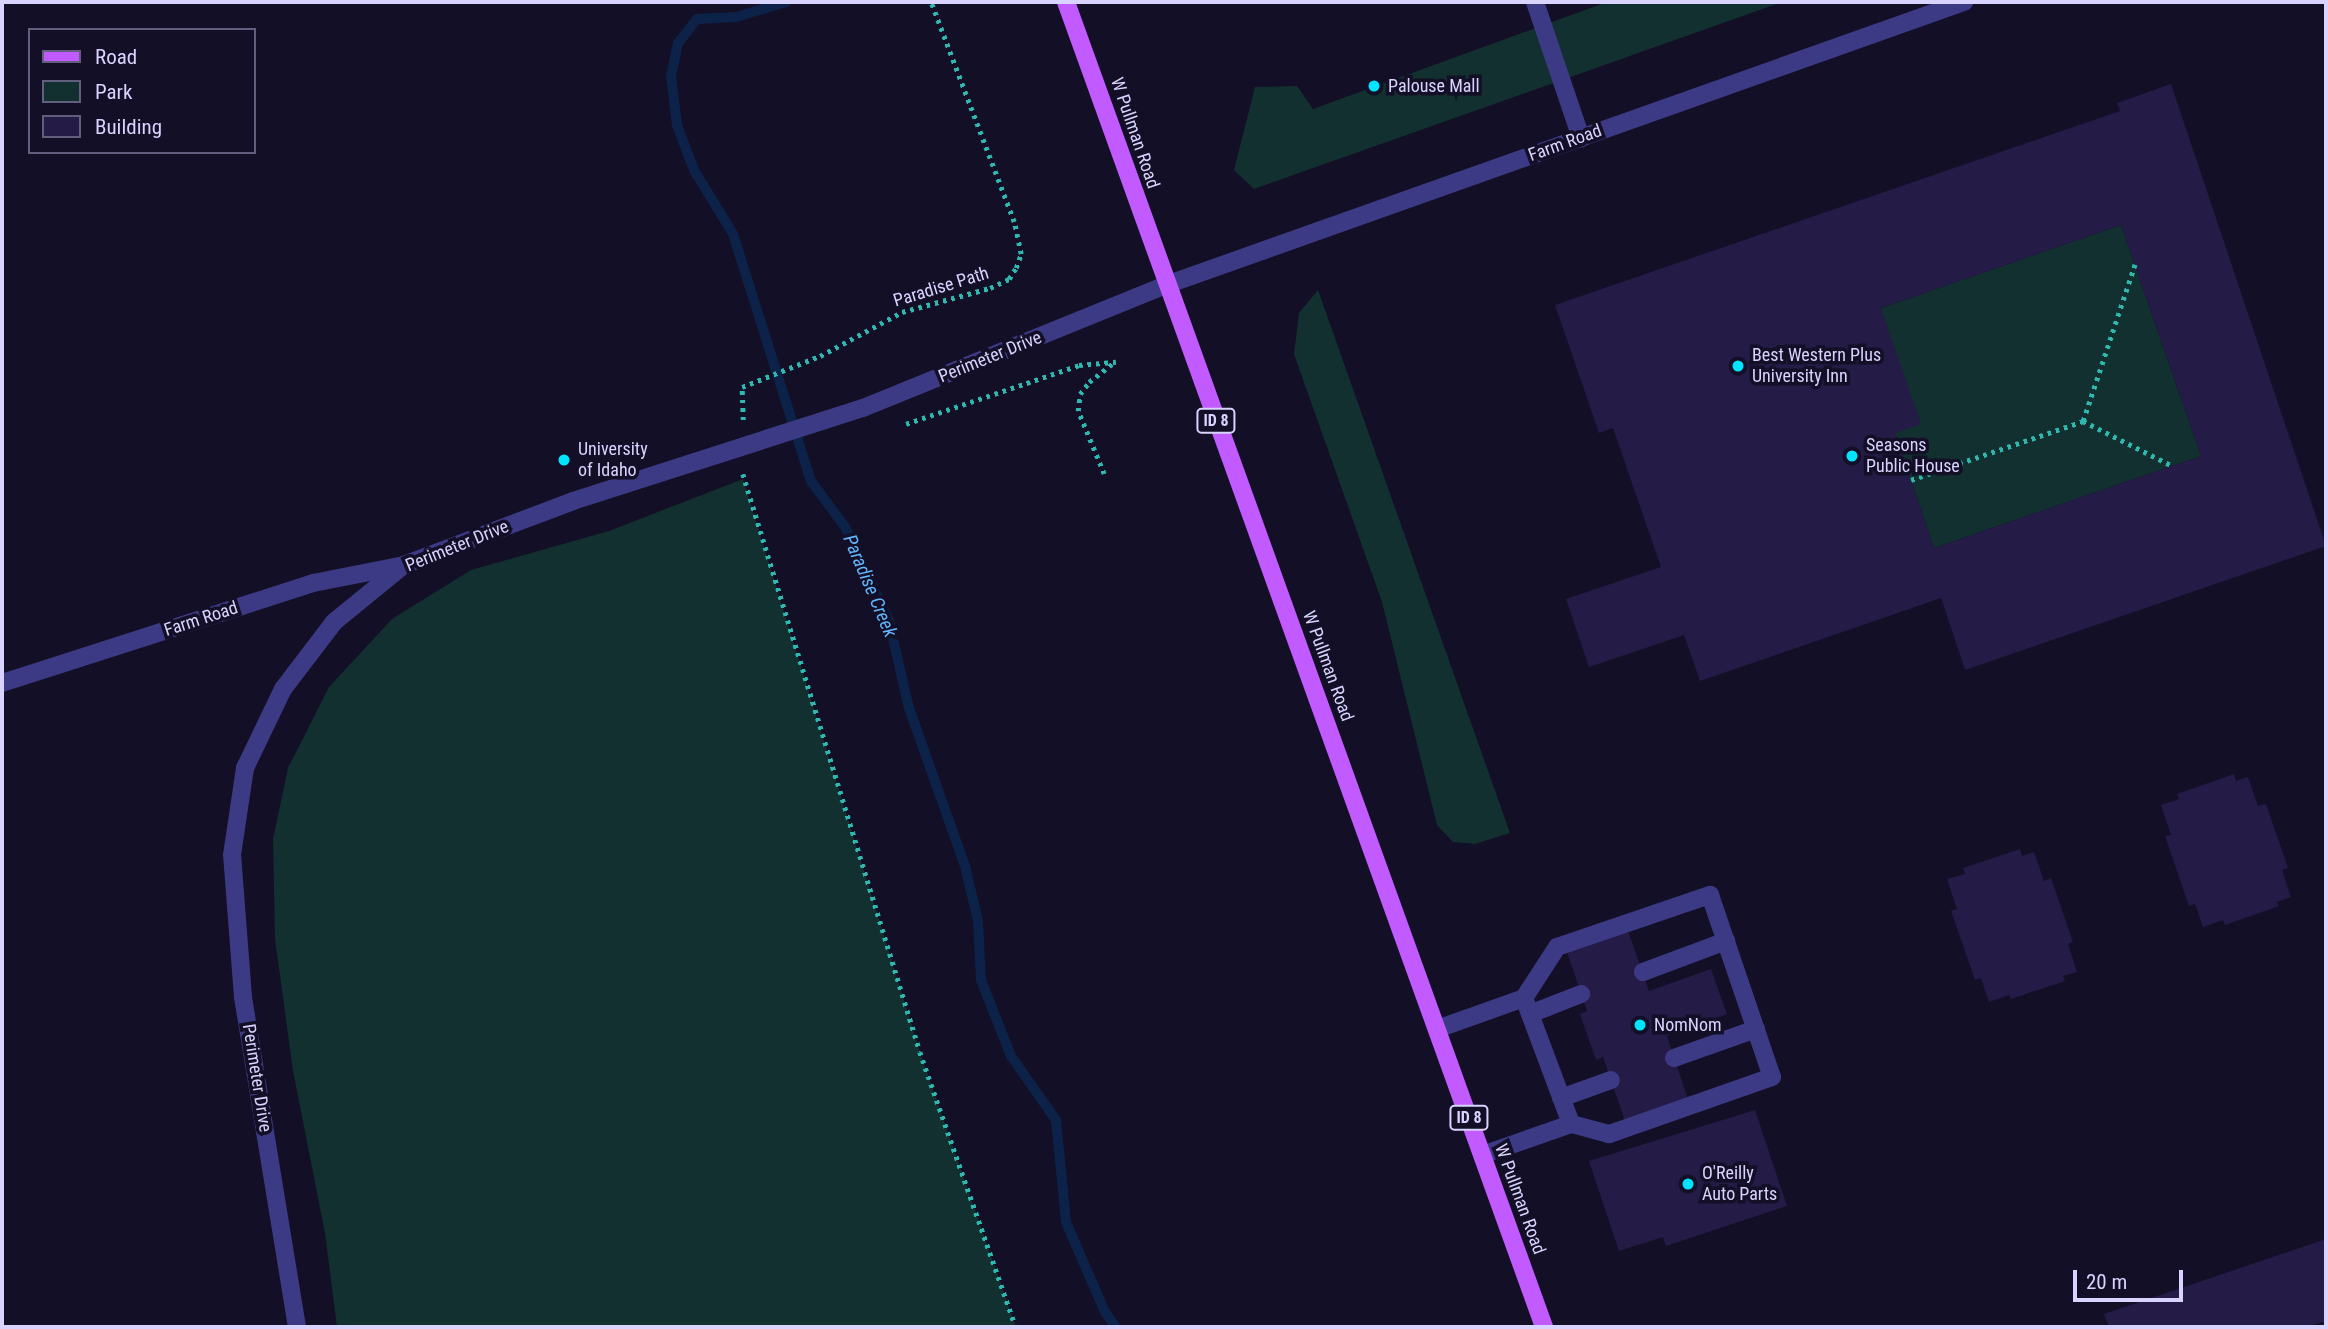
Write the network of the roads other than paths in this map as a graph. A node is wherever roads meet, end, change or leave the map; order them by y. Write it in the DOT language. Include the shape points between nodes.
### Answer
graph roads {
  1 [pos="1066,2"];
  2 [pos="1535,2"];
  3 [pos="1964,2"];
  4 [pos="1581,138"];
  5 [pos="1167,285"];
  6 [pos="404,565"];
  7 [pos="3,677"];
  8 [pos="1726,941"];
  9 [pos="1643,972"];
  10 [pos="1581,994"];
  11 [pos="1527,1006"];
  12 [pos="1437,1029"];
  13 [pos="1756,1029"];
  14 [pos="1674,1058"];
  15 [pos="1611,1080"];
  16 [pos="1561,1098"];
  17 [pos="1571,1124"];
  18 [pos="1482,1155"];
  19 [pos="297,1327"];
  20 [pos="1544,1327"];
  1 -- 5 [label="main road, W Pullman Road / ID 8"];
  2 -- 4 [label="street"];
  3 -- 4 [label="street, Farm Road"];
  4 -- 5 [label="street, Farm Road"];
  5 -- 6 [label="street, Perimeter Drive" via="863,408 573,501"];
  5 -- 12 [label="main road, W Pullman Road / ID 8"];
  6 -- 7 [label="street, Farm Road" via="313,583"];
  6 -- 19 [label="street, Perimeter Drive" via="334,622 284,689 245,768 232,855 243,997"];
  8 -- 9 [label="street"];
  8 -- 11 [label="street" via="1710,895 1557,947"];
  8 -- 13 [label="street"];
  10 -- 11 [label="street"];
  11 -- 12 [label="street"];
  11 -- 16 [label="street"];
  12 -- 18 [label="main road, W Pullman Road / ID 8"];
  13 -- 14 [label="street"];
  13 -- 17 [label="street" via="1772,1077 1609,1135"];
  15 -- 16 [label="street"];
  16 -- 17 [label="street"];
  17 -- 18 [label="street"];
  18 -- 20 [label="main road, W Pullman Road / ID 8"];
}
